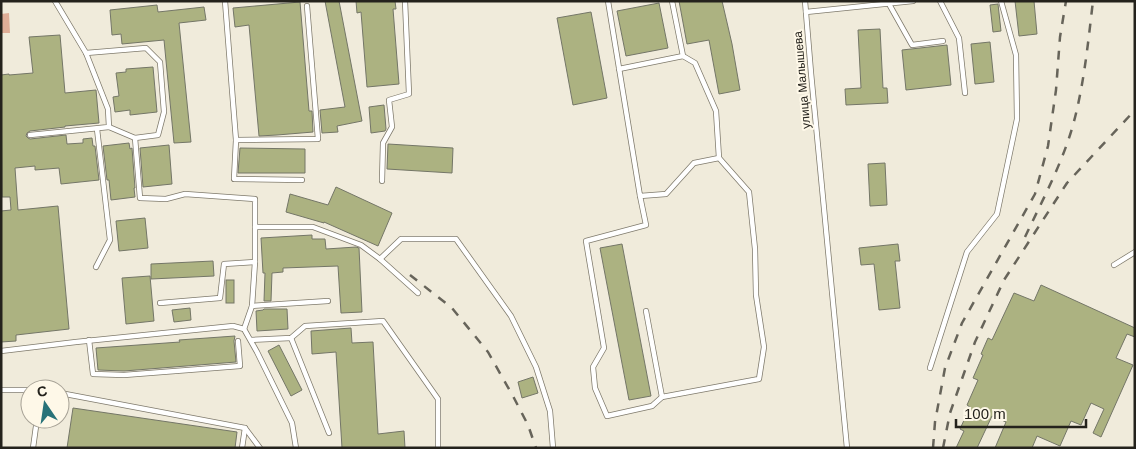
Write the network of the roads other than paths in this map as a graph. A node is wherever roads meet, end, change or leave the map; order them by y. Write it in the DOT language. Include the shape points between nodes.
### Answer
graph roads {
  1 [pos="54,1"];
  2 [pos="225,1"];
  3 [pos="405,1"];
  4 [pos="608,1"];
  5 [pos="672,1"];
  6 [pos="805,1"];
  7 [pos="914,1"];
  8 [pos="940,1"];
  9 [pos="1001,1"];
  10 [pos="889,4"];
  11 [pos="307,6"];
  12 [pos="806,12"];
  13 [pos="943,41"];
  14 [pos="86,53"];
  15 [pos="683,56"];
  16 [pos="619,69"];
  17 [pos="965,93"];
  18 [pos="109,127"];
  19 [pos="97,129"];
  20 [pos="30,135"];
  21 [pos="135,138"];
  22 [pos="236,140"];
  23 [pos="719,158"];
  24 [pos="302,180"];
  25 [pos="382,181"];
  26 [pos="640,196"];
  27 [pos="255,227"];
  28 [pos="1135,252"];
  29 [pos="380,259"];
  30 [pos="255,262"];
  31 [pos="1114,265"];
  32 [pos="96,267"];
  33 [pos="418,293"];
  34 [pos="328,301"];
  35 [pos="160,304"];
  36 [pos="252,306"];
  37 [pos="646,311"];
  38 [pos="244,329"];
  39 [pos="291,338"];
  40 [pos="89,340"];
  41 [pos="251,340"];
  42 [pos="238,341"];
  43 [pos="1,351"];
  44 [pos="930,368"];
  45 [pos="1,390"];
  46 [pos="20,390"];
  47 [pos="70,395"];
  48 [pos="662,397"];
  49 [pos="245,428"];
  50 [pos="35,429"];
  51 [pos="329,433"];
  52 [pos="33,448"];
  53 [pos="242,448"];
  54 [pos="260,448"];
  55 [pos="296,448"];
  56 [pos="438,448"];
  57 [pos="553,448"];
  58 [pos="847,448"];
  1 -- 14 [label="lane"];
  2 -- 22 [label="lane"];
  3 -- 25 [label="lane" via="410,94 389,100 392,128 383,143"];
  4 -- 16 [label="lane"];
  5 -- 15 [label="lane"];
  6 -- 12 [label="lane, улица Малышева"];
  7 -- 10 [label="lane"];
  8 -- 17 [label="lane" via="959,38"];
  9 -- 44 [label="lane" via="1016,55 1018,119 997,214 967,252"];
  10 -- 12 [label="lane"];
  10 -- 13 [label="lane" via="912,44"];
  11 -- 22 [label="lane" via="318,139"];
  12 -- 58 [label="lane, улица Малышева"];
  14 -- 18 [label="lane" via="108,110"];
  14 -- 21 [label="lane" via="146,48 160,62 164,112 158,135"];
  15 -- 16 [label="lane"];
  15 -- 23 [label="lane" via="695,63 716,111"];
  16 -- 26 [label="lane"];
  18 -- 19 [label="lane"];
  18 -- 21 [label="lane"];
  19 -- 20 [label="lane"];
  19 -- 32 [label="lane" via="110,240"];
  21 -- 27 [label="lane" via="140,198 166,199 184,194 255,199"];
  22 -- 24 [label="lane" via="234,179"];
  23 -- 26 [label="lane" via="694,163 666,194"];
  23 -- 48 [label="lane" via="749,192 756,295 764,346 759,379"];
  26 -- 48 [label="lane" via="646,226 586,241 604,348 593,367 595,388 607,416 652,406"];
  27 -- 29 [label="lane" via="313,227 361,245"];
  27 -- 30 [label="lane"];
  28 -- 31 [label="lane"];
  29 -- 33 [label="lane"];
  29 -- 57 [label="lane" via="401,239 456,239 511,316 536,368 550,411"];
  30 -- 35 [label="lane" via="224,264 220,298"];
  30 -- 36 [label="lane"];
  34 -- 36 [label="lane"];
  36 -- 38 [label="lane"];
  37 -- 48 [label="lane"];
  38 -- 40 [label="lane" via="233,326"];
  38 -- 41 [label="lane"];
  39 -- 41 [label="lane"];
  39 -- 51 [label="lane"];
  39 -- 56 [label="lane" via="305,326 383,321 438,399"];
  40 -- 42 [label="lane" via="93,374 124,375 240,366"];
  40 -- 43 [label="lane"];
  41 -- 55 [label="lane" via="292,423"];
  45 -- 46 [label="lane"];
  47 -- 49 [label="lane"];
  49 -- 53 [label="lane"];
  49 -- 54 [label="lane"];
  50 -- 52 [label="lane"];
}
